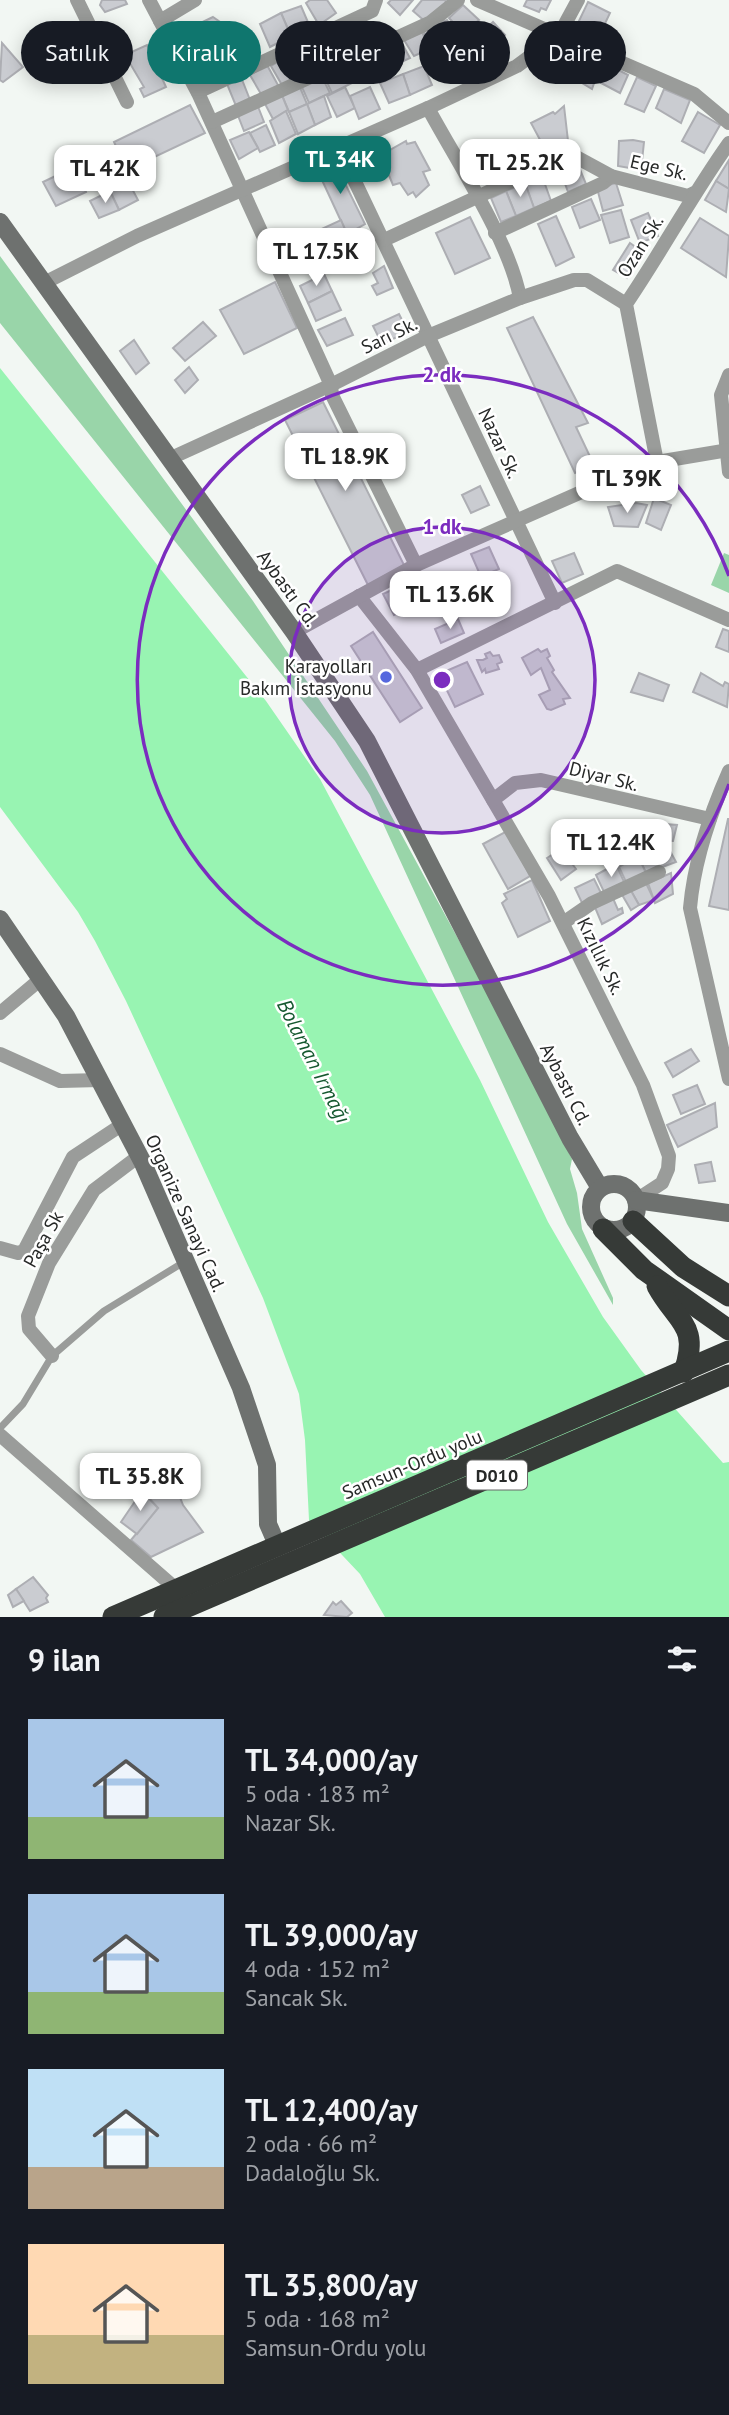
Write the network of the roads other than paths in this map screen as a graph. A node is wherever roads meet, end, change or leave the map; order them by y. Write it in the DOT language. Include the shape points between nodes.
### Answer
graph roads {
  1 [pos="77,0"];
  2 [pos="149,0"];
  3 [pos="195,0"];
  4 [pos="376,0"];
  5 [pos="458,0"];
  6 [pos="477,0"];
  7 [pos="578,0"];
  8 [pos="160,21"];
  9 [pos="526,21"];
  10 [pos="567,21"];
  11 [pos="524,61"];
  12 [pos="626,64"];
  13 [pos="194,84"];
  14 [pos="198,92"];
  15 [pos="127,102"];
  16 [pos="428,108"];
  17 [pos="212,122"];
  18 [pos="729,122"];
  19 [pos="729,143"];
  20 [pos="339,148"];
  21 [pos="611,176"];
  22 [pos="242,190"];
  23 [pos="694,192"];
  24 [pos="476,198"];
  25 [pos="0,222"];
  26 [pos="495,233"];
  27 [pos="384,240"];
  28 [pos="46,282"];
  29 [pos="520,298"];
  30 [pos="626,304"];
  31 [pos="428,337"];
  32 [pos="729,375"];
  33 [pos="331,385"];
  34 [pos="728,450"];
  35 [pos="171,458"];
  36 [pos="657,462"];
  37 [pos="729,472"];
  38 [pos="516,521"];
  39 [pos="416,565"];
  40 [pos="359,596"];
  41 [pos="555,603"];
  42 [pos="729,620"];
  43 [pos="294,632"];
  44 [pos="417,670"];
  45 [pos="729,771"];
  46 [pos="493,800"];
  47 [pos="710,819"];
  48 [pos="659,872"];
  49 [pos="0,919"];
  50 [pos="562,922"];
  51 [pos="42,978"];
  52 [pos="0,1013"];
  53 [pos="0,1054"];
  54 [pos="729,1079"];
  55 [pos="100,1080"];
  56 [pos="123,1124"];
  57 [pos="139,1156"];
  58 [pos="600,1188"];
  59 [pos="636,1200"];
  60 [pos="729,1213"];
  61 [pos="633,1222"];
  62 [pos="603,1229"];
  63 [pos="0,1248"];
  64 [pos="186,1261"];
  65 [pos="651,1275"];
  66 [pos="729,1296"];
  67 [pos="729,1331"];
  68 [pos="729,1351"];
  69 [pos="52,1356"];
  70 [pos="679,1374"];
  71 [pos="729,1375"];
  72 [pos="0,1428"];
  73 [pos="0,1435"];
  74 [pos="311,1543"];
  75 [pos="278,1547"];
  76 [pos="175,1588"];
  77 [pos="113,1617"];
  78 [pos="164,1617"];
  1 -- 15 [label="street"];
  2 -- 8 [label="street"];
  3 -- 8 [label="street"];
  4 -- 14 [label="street" via="372,11"];
  5 -- 17 [label="street" via="431,22"];
  6 -- 9 [label="street"];
  7 -- 10 [label="street"];
  11 -- 16 [label="street"];
  12 -- 18 [label="street" via="694,94"];
  13 -- 14 [label="street"];
  14 -- 17 [label="street"];
  16 -- 20 [label="street"];
  16 -- 24 [label="street"];
  17 -- 22 [label="street"];
  19 -- 23 [label="street, Ozan Sk."];
  20 -- 22 [label="street"];
  20 -- 27 [label="street, Nazar Sk."];
  21 -- 23 [label="street, Ege Sk." via="688,196"];
  21 -- 24 [label="street, Ege Sk." via="576,157 553,162"];
  21 -- 26 [label="street"];
  22 -- 28 [label="street"];
  22 -- 33 [label="street"];
  23 -- 30 [label="street, Ozan Sk."];
  24 -- 26 [label="street"];
  24 -- 27 [label="street, Ege Sk."];
  25 -- 28 [label="main road, Aybastı Cd."];
  26 -- 29 [label="street"];
  27 -- 31 [label="street, Nazar Sk."];
  28 -- 35 [label="main road, Aybastı Cd."];
  29 -- 30 [label="street, Sarı Sk." via="587,280"];
  29 -- 31 [label="street, Sarı Sk."];
  30 -- 36 [label="street, Ozan Sk."];
  31 -- 33 [label="street, Sarı Sk."];
  31 -- 38 [label="street, Nazar Sk."];
  32 -- 34 [label="street" via="721,396"];
  33 -- 35 [label="street, Sarı Sk."];
  33 -- 39 [label="street"];
  34 -- 36 [label="street"];
  34 -- 37 [label="street"];
  35 -- 43 [label="main road, Aybastı Cd."];
  36 -- 38 [label="street"];
  38 -- 39 [label="street"];
  38 -- 41 [label="street, Nazar Sk."];
  39 -- 40 [label="street"];
  40 -- 43 [label="street"];
  40 -- 44 [label="street, Kızıllık Sk."];
  41 -- 42 [label="street" via="617,571"];
  41 -- 44 [label="street"];
  43 -- 58 [label="main road, Aybastı Cd." via="366,741"];
  44 -- 46 [label="street, Kızıllık Sk."];
  45 -- 47 [label="street"];
  46 -- 47 [label="street, Diyar Sk." via="515,783 541,780"];
  46 -- 50 [label="street, Kızıllık Sk."];
  47 -- 54 [label="street" via="692,882 690,908"];
  48 -- 50 [label="street"];
  49 -- 51 [label="main road, Organize Sanayi Cad."];
  50 -- 59 [label="street, Kızıllık Sk." via="643,1085 669,1156 662,1183"];
  51 -- 52 [label="street"];
  51 -- 55 [label="main road, Organize Sanayi Cad."];
  53 -- 55 [label="street" via="60,1081"];
  55 -- 56 [label="main road, Organize Sanayi Cad."];
  56 -- 57 [label="main road, Organize Sanayi Cad."];
  56 -- 63 [label="street" via="73,1157 24,1251"];
  57 -- 64 [label="main road, Organize Sanayi Cad."];
  57 -- 69 [label="street, Paşa Sk" via="93,1190 49,1263 27,1316 29,1329"];
  58 -- 59 [label="main road" via="621,1185"];
  58 -- 62 [label="main road" via="590,1210"];
  59 -- 60 [label="main road"];
  59 -- 61 [label="main road"];
  61 -- 62 [label="main road" via="620,1230"];
  61 -- 66 [label="highway" via="683,1267"];
  62 -- 65 [label="highway"];
  64 -- 69 [label="lane" via="104,1311"];
  64 -- 75 [label="main road, Organize Sanayi Cad." via="241,1388 267,1465 268,1524"];
  65 -- 67 [label="highway"];
  65 -- 70 [label="highway" via="691,1338 691,1352"];
  68 -- 70 [label="highway, Samsun-Ordu yolu / D010"];
  69 -- 72 [label="lane" via="23,1404"];
  70 -- 74 [label="highway, Samsun-Ordu yolu / D010"];
  71 -- 74 [label="highway, Samsun-Ordu yolu / D010"];
  73 -- 76 [label="street"];
  74 -- 75 [label="highway, Samsun-Ordu yolu / D010"];
  74 -- 78 [label="highway, Samsun-Ordu yolu / D010"];
  75 -- 76 [label="highway, Samsun-Ordu yolu / D010"];
  76 -- 77 [label="highway, Samsun-Ordu yolu / D010"];
}
